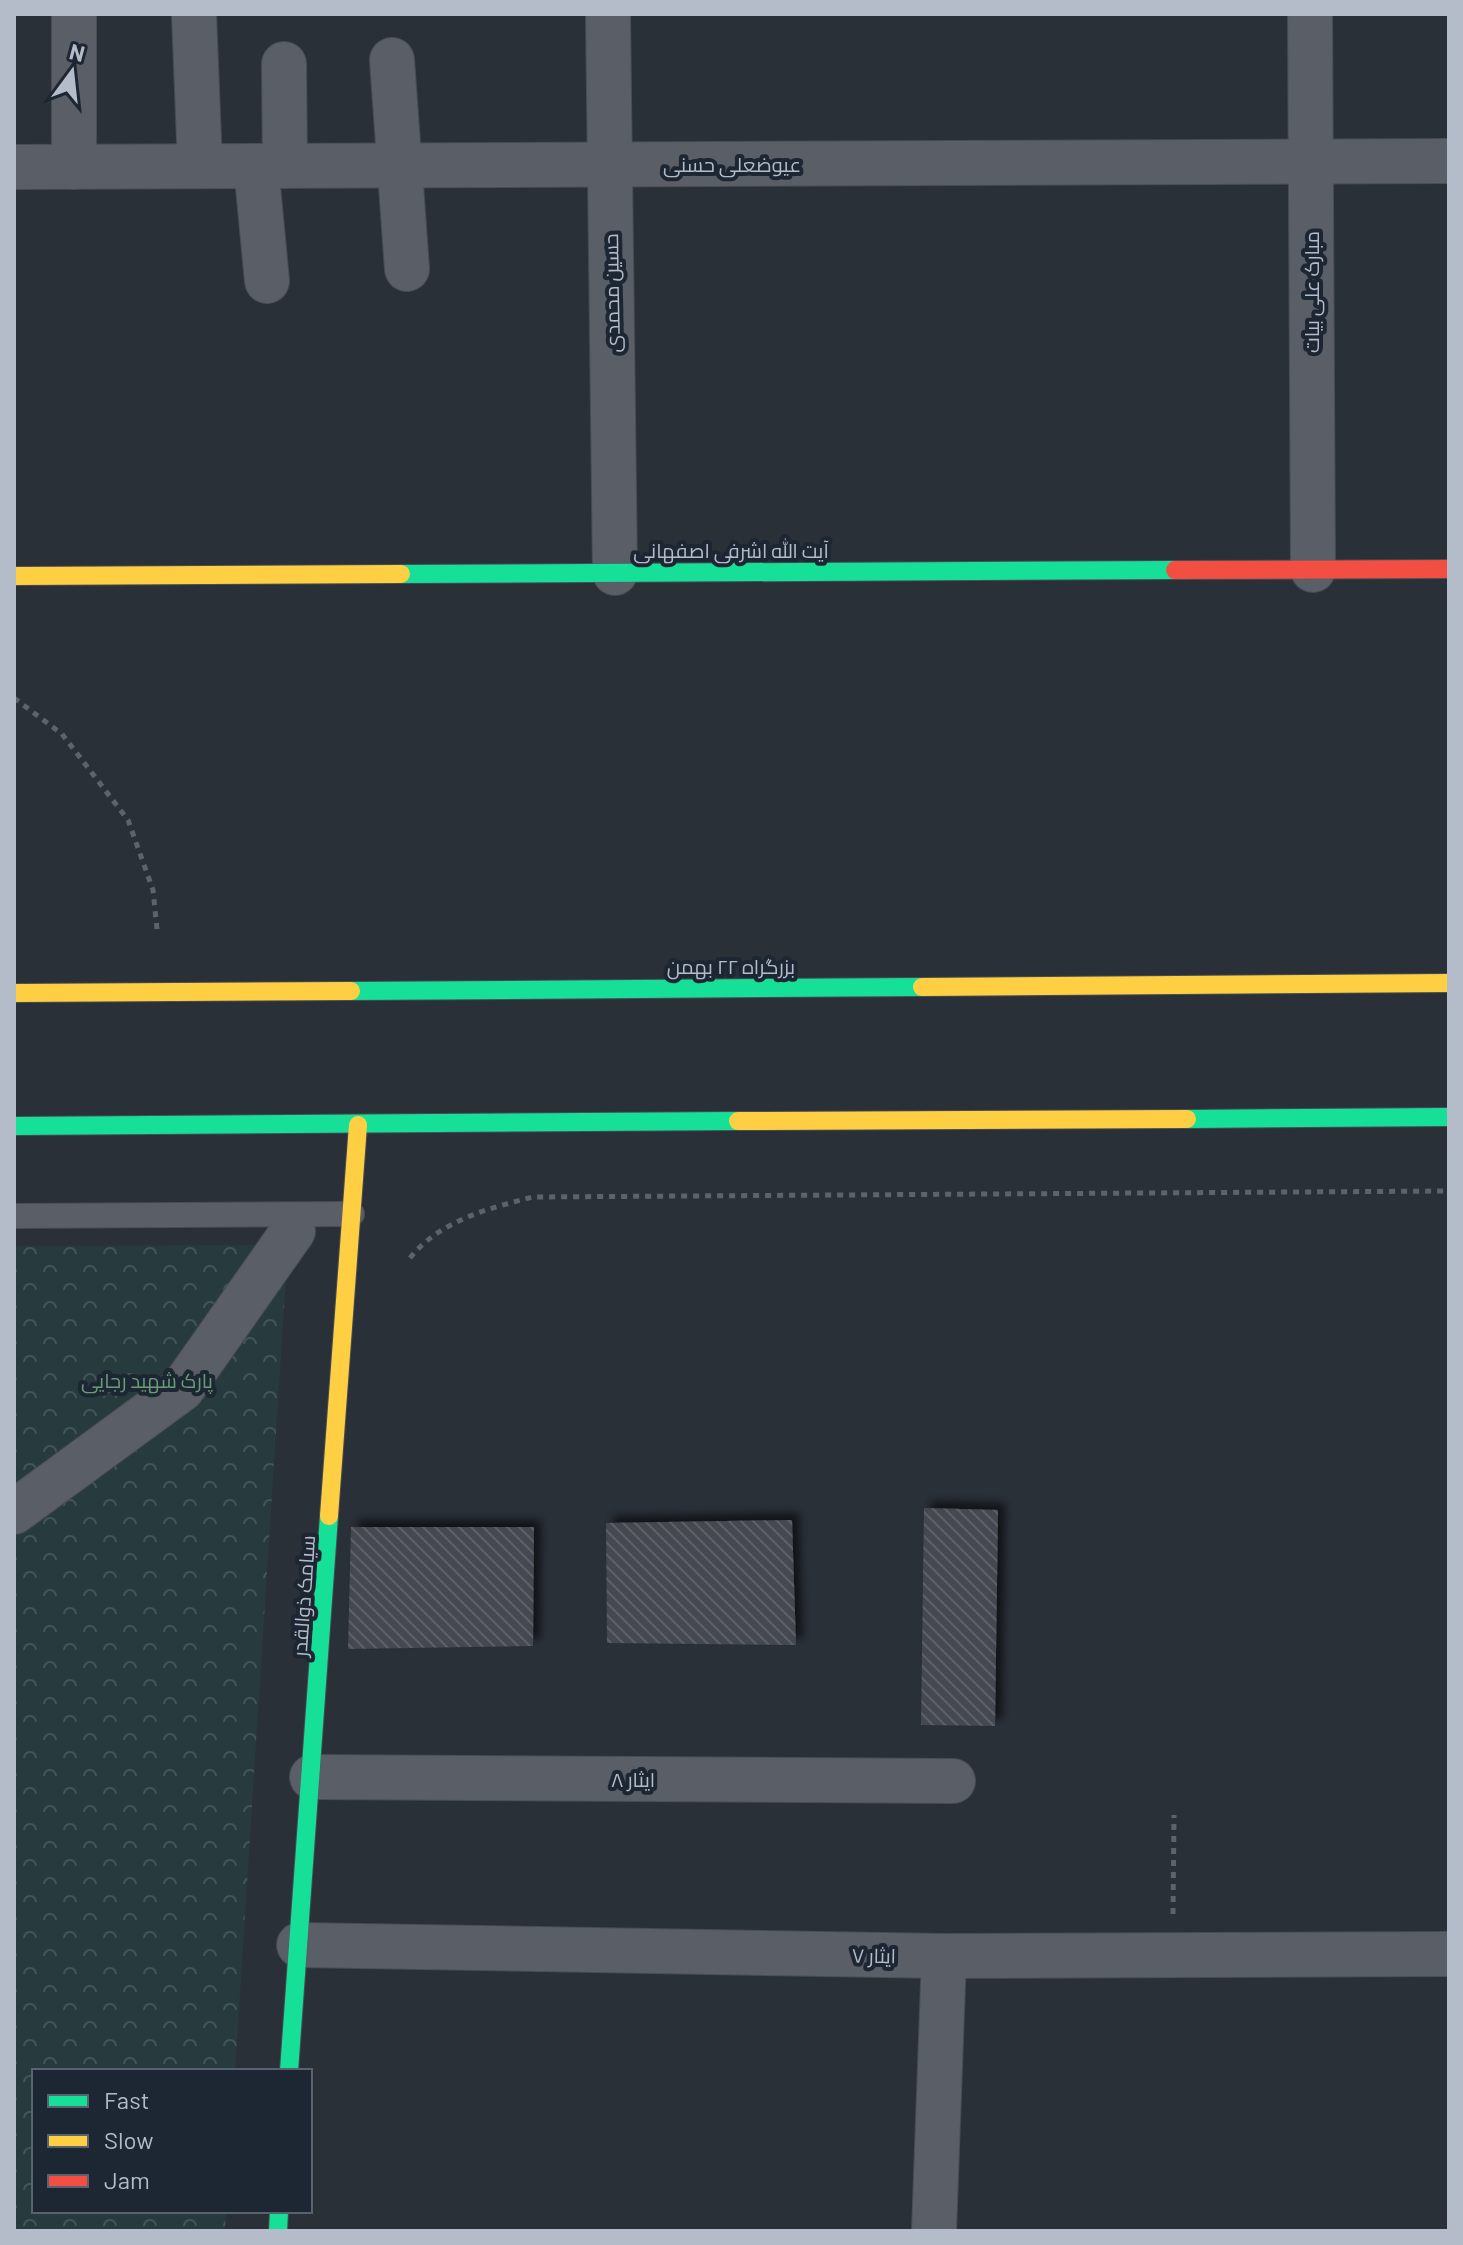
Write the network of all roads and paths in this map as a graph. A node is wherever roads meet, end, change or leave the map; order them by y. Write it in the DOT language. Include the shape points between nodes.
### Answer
graph roads {
  1 [pos="74,14"];
  2 [pos="194,14"];
  3 [pos="608,14"];
  4 [pos="1310,14"];
  5 [pos="392,60"];
  6 [pos="284,64"];
  7 [pos="1449,161"];
  8 [pos="1311,162"];
  9 [pos="610,165"];
  10 [pos="200,166"];
  11 [pos="271,166"];
  12 [pos="400,166"];
  13 [pos="14,167"];
  14 [pos="74,167"];
  15 [pos="407,269"];
  16 [pos="267,281"];
  17 [pos="1449,569"];
  18 [pos="1313,570"];
  19 [pos="615,573"];
  20 [pos="14,576"];
  21 [pos="14,698"];
  22 [pos="157,929"];
  23 [pos="1449,983"];
  24 [pos="14,993"];
  25 [pos="1449,1117"];
  26 [pos="358,1125"];
  27 [pos="14,1126"];
  28 [pos="1449,1191"];
  29 [pos="352,1214"];
  30 [pos="14,1216"];
  31 [pos="293,1231"];
  32 [pos="410,1258"];
  33 [pos="14,1512"];
  34 [pos="312,1777"];
  35 [pos="953,1781"];
  36 [pos="1174,1815"];
  37 [pos="299,1945"];
  38 [pos="1449,1954"];
  39 [pos="1172,1955"];
  40 [pos="944,1956"];
  41 [pos="289,2069"];
  42 [pos="934,2231"];
  1 -- 14 [label="street"];
  2 -- 10 [label="street"];
  3 -- 9 [label="street, حسین محمدی"];
  4 -- 8 [label="street, مبارک علی بیات"];
  5 -- 12 [label="street"];
  6 -- 11 [label="street"];
  7 -- 8 [label="street, عیوضعلی حسنی"];
  8 -- 9 [label="street, عیوضعلی حسنی"];
  8 -- 18 [label="street, مبارک علی بیات"];
  9 -- 12 [label="street, عیوضعلی حسنی"];
  9 -- 19 [label="street, حسین محمدی"];
  10 -- 11 [label="street, عیوضعلی حسنی"];
  10 -- 14 [label="street, عیوضعلی حسنی"];
  11 -- 12 [label="street, عیوضعلی حسنی"];
  11 -- 16 [label="street"];
  12 -- 15 [label="street"];
  13 -- 14 [label="street, عیوضعلی حسنی"];
  17 -- 18 [label="main road, آیت الله اشرفی اصفهانی"];
  18 -- 19 [label="main road, آیت الله اشرفی اصفهانی"];
  19 -- 20 [label="main road, آیت الله اشرفی اصفهانی"];
  21 -- 22 [label="path" via="62,734 128,820 153,890"];
  23 -- 24 [label="main road, بزرگراه ۲۲ بهمن"];
  25 -- 26 [label="main road"];
  26 -- 27 [label="main road"];
  26 -- 29 [label="main road, سیامک ذوالقدر"];
  28 -- 32 [label="path" via="533,1197 450,1225 424,1240"];
  29 -- 30 [label="lane"];
  29 -- 34 [label="main road, سیامک ذوالقدر"];
  31 -- 33 [label="street" via="182,1389"];
  34 -- 35 [label="street, ایثار ۸"];
  34 -- 37 [label="main road, سیامک ذوالقدر"];
  36 -- 39 [label="path"];
  37 -- 40 [label="street, ایثار ۷"];
  37 -- 41 [label="main road, سیامک ذوالقدر"];
  38 -- 39 [label="street, ایثار ۷"];
  39 -- 40 [label="street, ایثار ۷"];
  40 -- 42 [label="street"];
}
